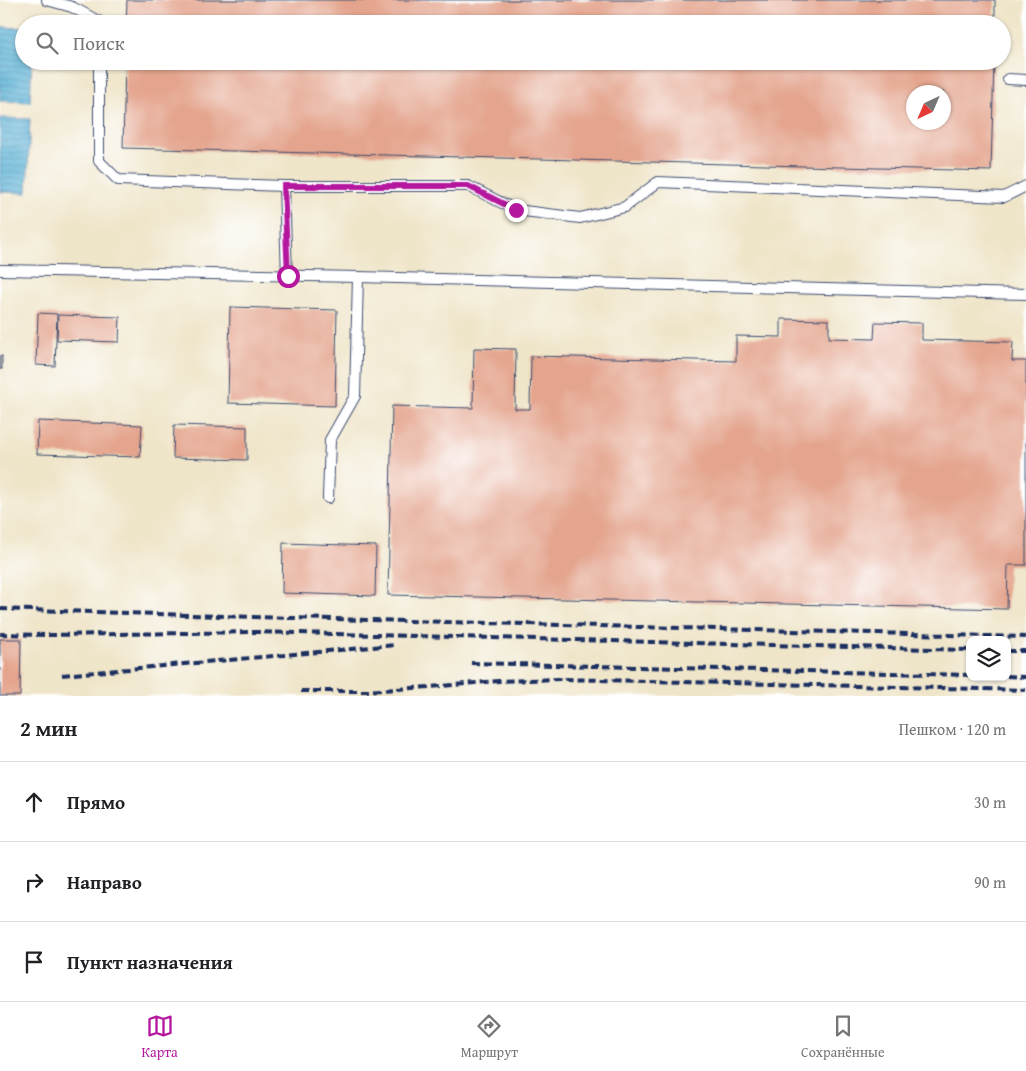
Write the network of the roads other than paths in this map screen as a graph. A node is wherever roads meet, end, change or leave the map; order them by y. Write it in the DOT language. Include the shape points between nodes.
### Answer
graph roads {
  1 [pos="47,0"];
  2 [pos="87,15"];
  3 [pos="99,70"];
  4 [pos="1008,79"];
  5 [pos="1026,80"];
  6 [pos="284,186"];
  7 [pos="1026,186"];
  8 [pos="0,270"];
  9 [pos="288,276"];
  10 [pos="358,277"];
  11 [pos="1026,294"];
  12 [pos="328,498"];
  1 -- 2 [label="lane"];
  3 -- 6 [label="lane" via="99,161 118,180"];
  4 -- 5 [label="lane"];
  6 -- 7 [label="lane" via="468,186 516,210 580,218 625,207 658,182 1004,197"];
  6 -- 9 [label="lane"];
  8 -- 9 [label="lane"];
  9 -- 10 [label="lane"];
  10 -- 11 [label="lane"];
  10 -- 12 [label="lane" via="355,396 330,440"];
}
